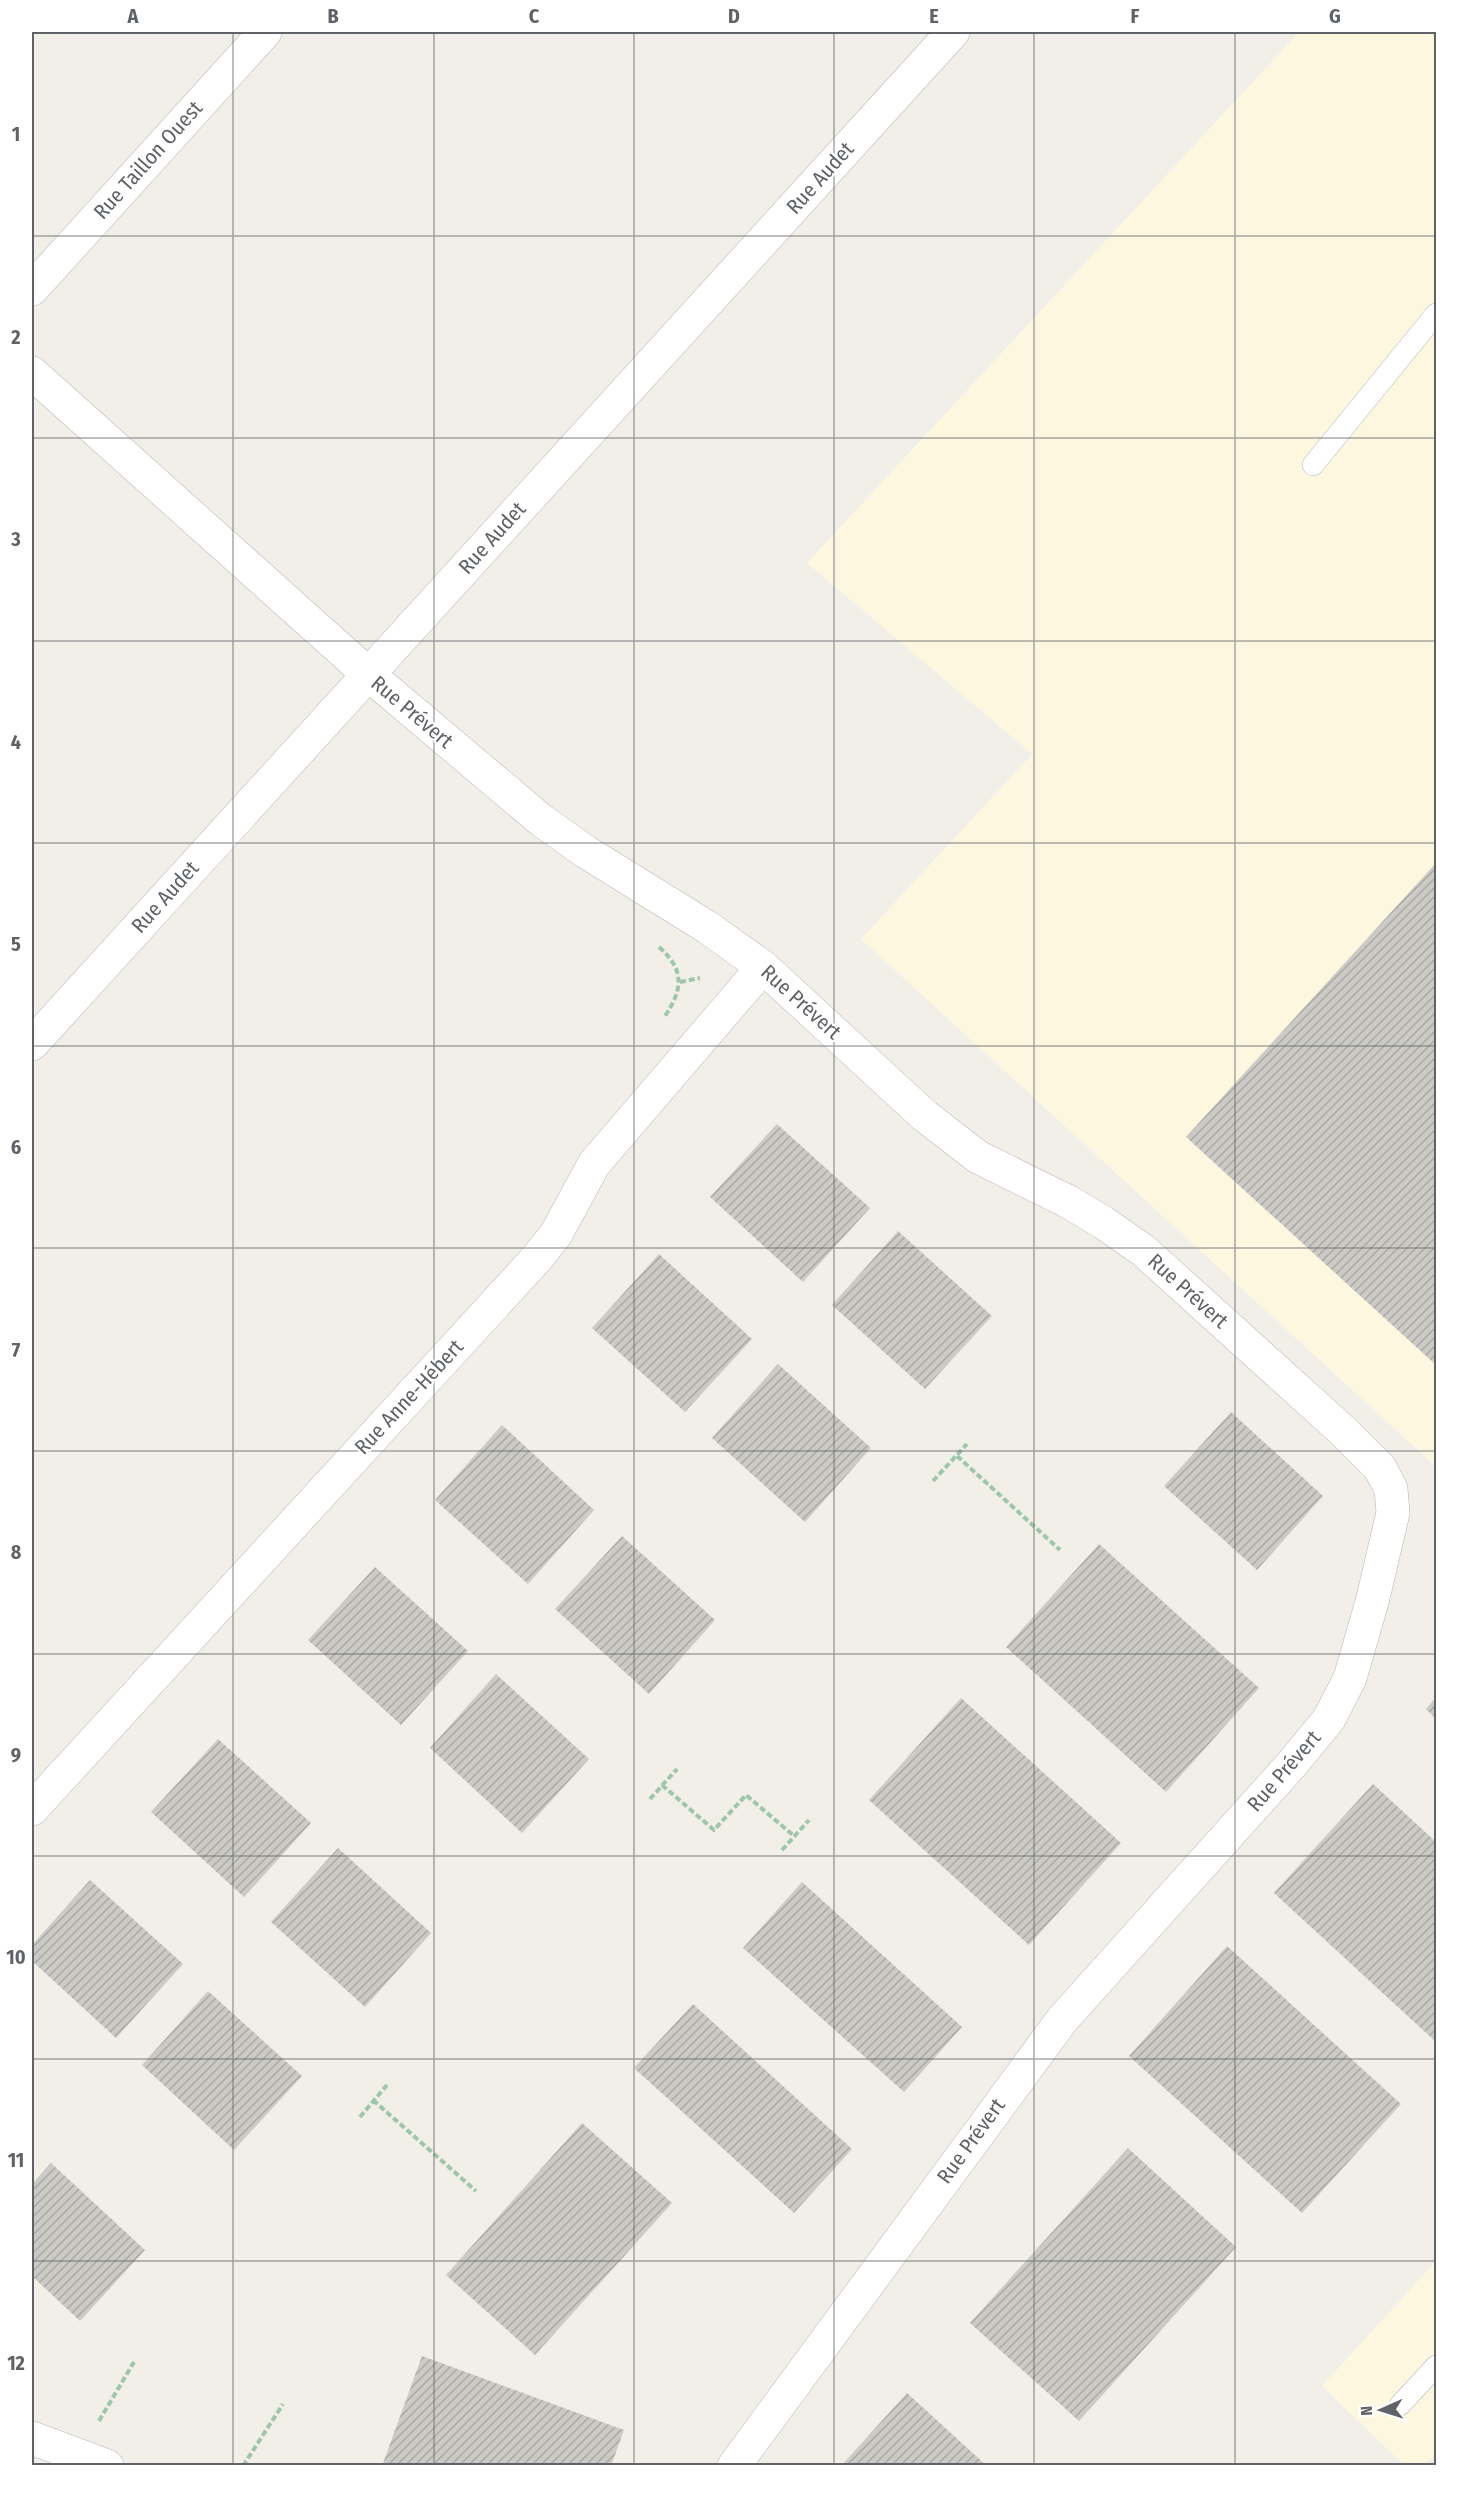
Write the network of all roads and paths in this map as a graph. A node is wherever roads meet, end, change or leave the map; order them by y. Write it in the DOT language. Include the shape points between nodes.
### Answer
graph roads {
  1 [pos="265,32"];
  2 [pos="953,32"];
  3 [pos="32,289"];
  4 [pos="1437,314"];
  5 [pos="32,373"];
  6 [pos="1313,465"];
  7 [pos="368,674"];
  8 [pos="763,967"];
  9 [pos="680,982"];
  10 [pos="663,1020"];
  11 [pos="32,1044"];
  12 [pos="968,1444"];
  13 [pos="957,1456"];
  14 [pos="933,1481"];
  15 [pos="1060,1550"];
  16 [pos="677,1769"];
  17 [pos="662,1785"];
  18 [pos="650,1799"];
  19 [pos="32,1809"];
  20 [pos="809,1820"];
  21 [pos="794,1836"];
  22 [pos="782,1851"];
  23 [pos="387,2085"];
  24 [pos="373,2100"];
  25 [pos="360,2117"];
  26 [pos="476,2191"];
  27 [pos="134,2362"];
  28 [pos="1437,2366"];
  29 [pos="284,2404"];
  30 [pos="1400,2405"];
  31 [pos="32,2438"];
  32 [pos="92,2460"];
  33 [pos="243,2466"];
  34 [pos="734,2466"];
  1 -- 3 [label="street, Rue Taillon Ouest"];
  2 -- 7 [label="street, Rue Audet"];
  4 -- 6 [label="lane"];
  5 -- 7 [label="street, Rue Prévert"];
  7 -- 8 [label="street, Rue Prévert" via="563,837"];
  7 -- 11 [label="street, Rue Audet"];
  8 -- 19 [label="street, Rue Anne-Hébert" via="601,1156 556,1234 537,1258"];
  8 -- 34 [label="street, Rue Prévert" via="951,1137 1005,1173 1104,1222 1160,1266 1372,1459 1391,1489 1393,1513 1356,1660 1329,1719 1062,2020"];
  9 -- 10 [label="path"];
  12 -- 13 [label="path"];
  13 -- 14 [label="path"];
  13 -- 15 [label="path"];
  16 -- 17 [label="path"];
  17 -- 18 [label="path"];
  17 -- 21 [label="path" via="714,1830 746,1795"];
  20 -- 21 [label="path"];
  21 -- 22 [label="path"];
  23 -- 24 [label="path"];
  24 -- 25 [label="path"];
  24 -- 26 [label="path"];
  27 -- 32 [label="path"];
  28 -- 30 [label="lane"];
  29 -- 33 [label="path"];
  31 -- 32 [label="street"];
}
